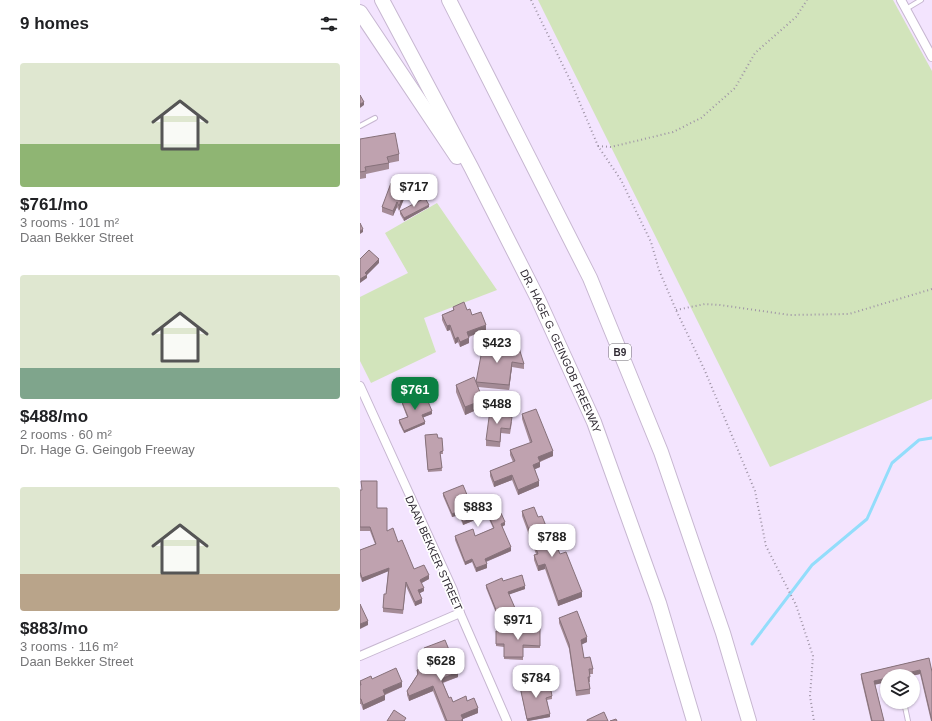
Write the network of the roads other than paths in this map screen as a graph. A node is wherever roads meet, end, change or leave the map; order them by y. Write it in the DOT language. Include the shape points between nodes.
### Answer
graph roads {
  1 [pos="382,0"];
  2 [pos="449,0"];
  3 [pos="901,0"];
  4 [pos="921,0"];
  5 [pos="906,9"];
  6 [pos="360,12"];
  7 [pos="932,57"];
  8 [pos="375,118"];
  9 [pos="360,126"];
  10 [pos="492,209"];
  11 [pos="360,386"];
  12 [pos="460,613"];
  13 [pos="360,656"];
  14 [pos="905,709"];
  15 [pos="507,721"];
  16 [pos="694,721"];
  17 [pos="749,721"];
  18 [pos="908,721"];
  1 -- 10 [label="highway, DR. HAGE G. GEINGOB FREEWAY"];
  2 -- 17 [label="highway, B9" via="590,278 661,452 723,633"];
  3 -- 5 [label="street"];
  4 -- 5 [label="lane"];
  5 -- 7 [label="street"];
  6 -- 10 [label="highway"];
  8 -- 9 [label="lane"];
  10 -- 16 [label="highway, DR. HAGE G. GEINGOB FREEWAY" via="538,299 594,422 659,604"];
  11 -- 12 [label="street, DAAN BEKKER STREET" via="453,590"];
  12 -- 13 [label="street"];
  12 -- 15 [label="street, DAAN BEKKER STREET"];
  14 -- 18 [label="lane"];
}
